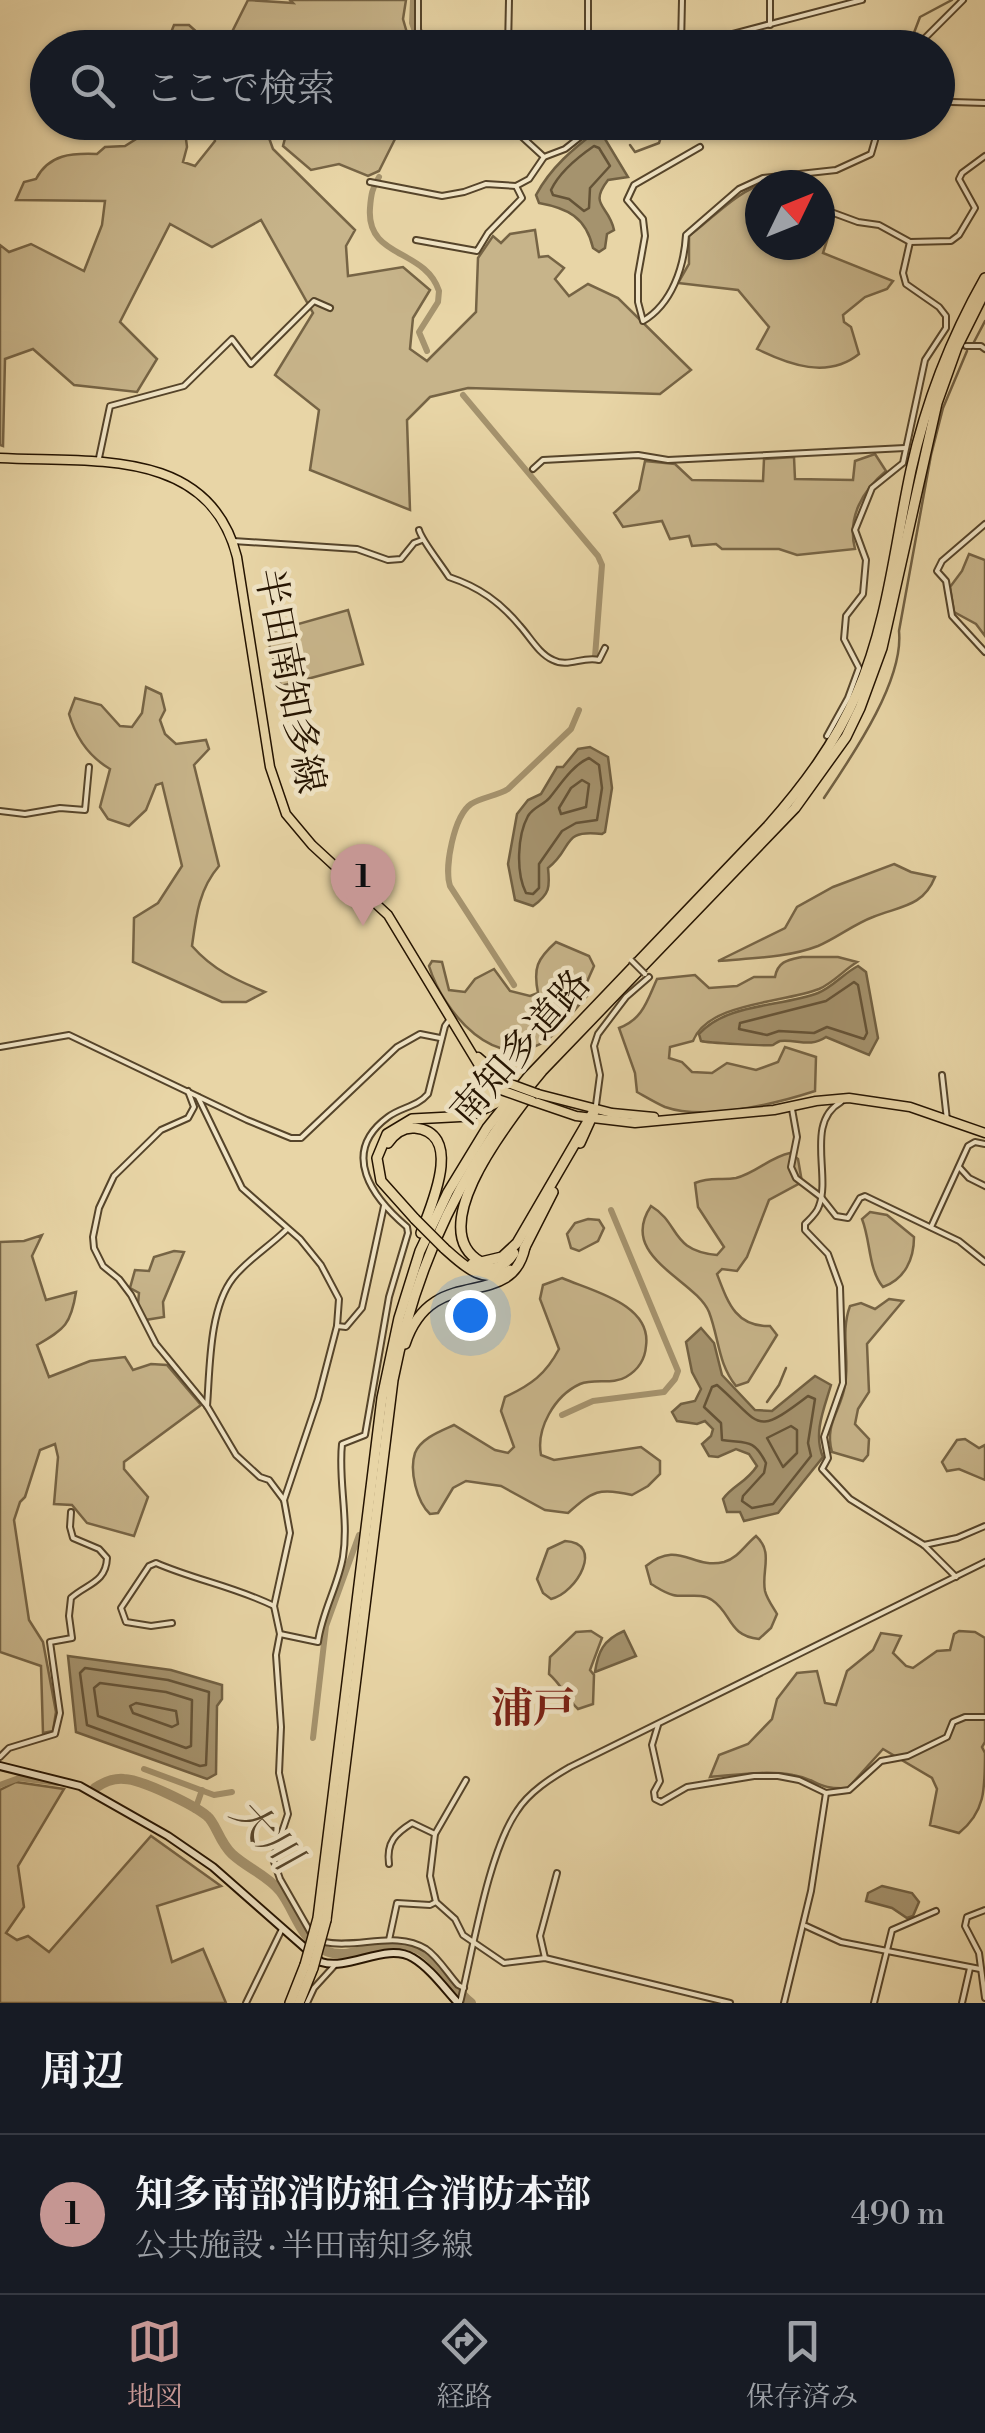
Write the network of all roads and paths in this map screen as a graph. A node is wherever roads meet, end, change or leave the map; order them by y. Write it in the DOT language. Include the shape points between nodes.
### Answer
graph roads {
  1 [pos="418,0"];
  2 [pos="509,0"];
  3 [pos="588,0"];
  4 [pos="682,0"];
  5 [pos="770,0"];
  6 [pos="862,0"];
  7 [pos="962,0"];
  8 [pos="770,25"];
  9 [pos="418,30"];
  10 [pos="508,30"];
  11 [pos="588,30"];
  12 [pos="681,30"];
  13 [pos="750,30"];
  14 [pos="933,30"];
  15 [pos="955,102"];
  16 [pos="985,103"];
  17 [pos="525,140"];
  18 [pos="574,140"];
  19 [pos="875,140"];
  20 [pos="700,147"];
  21 [pos="985,156"];
  22 [pos="544,158"];
  23 [pos="835,170"];
  24 [pos="370,182"];
  25 [pos="516,186"];
  26 [pos="745,186"];
  27 [pos="835,214"];
  28 [pos="416,240"];
  29 [pos="910,242"];
  30 [pos="985,278"];
  31 [pos="985,291"];
  32 [pos="330,308"];
  33 [pos="984,345"];
  34 [pos="966,346"];
  35 [pos="905,448"];
  36 [pos="0,458"];
  37 [pos="97,464"];
  38 [pos="532,469"];
  39 [pos="985,524"];
  40 [pos="419,530"];
  41 [pos="422,540"];
  42 [pos="233,541"];
  43 [pos="605,648"];
  44 [pos="985,652"];
  45 [pos="826,736"];
  46 [pos="89,767"];
  47 [pos="0,811"];
  48 [pos="631,960"];
  49 [pos="451,1018"];
  50 [pos="582,1019"];
  51 [pos="442,1039"];
  52 [pos="0,1047"];
  53 [pos="542,1071"];
  54 [pos="942,1075"];
  55 [pos="191,1092"];
  56 [pos="850,1098"];
  57 [pos="792,1106"];
  58 [pos="592,1115"];
  59 [pos="946,1120"];
  60 [pos="985,1133"];
  61 [pos="985,1144"];
  62 [pos="959,1167"];
  63 [pos="985,1186"];
  64 [pos="822,1197"];
  65 [pos="384,1206"];
  66 [pos="416,1218"];
  67 [pos="931,1227"];
  68 [pos="287,1229"];
  69 [pos="521,1245"];
  70 [pos="985,1262"];
  71 [pos="406,1293"];
  72 [pos="338,1326"];
  73 [pos="208,1406"];
  74 [pos="384,1449"];
  75 [pos="284,1500"];
  76 [pos="71,1512"];
  77 [pos="985,1526"];
  78 [pos="924,1545"];
  79 [pos="985,1562"];
  80 [pos="956,1577"];
  81 [pos="274,1606"];
  82 [pos="172,1623"];
  83 [pos="280,1634"];
  84 [pos="985,1717"];
  85 [pos="658,1725"];
  86 [pos="0,1757"];
  87 [pos="0,1766"];
  88 [pos="466,1780"];
  89 [pos="826,1794"];
  90 [pos="435,1834"];
  91 [pos="389,1864"];
  92 [pos="557,1873"];
  93 [pos="436,1902"];
  94 [pos="936,1910"];
  95 [pos="985,1910"];
  96 [pos="322,1919"];
  97 [pos="804,1925"];
  98 [pos="282,1929"];
  99 [pos="389,1940"];
  100 [pos="476,1942"];
  101 [pos="886,1950"];
  102 [pos="545,1958"];
  103 [pos="335,1965"];
  104 [pos="309,1966"];
  105 [pos="970,1968"];
  106 [pos="980,1969"];
  107 [pos="463,1990"];
  108 [pos="985,1998"];
  109 [pos="460,2002"];
  110 [pos="246,2003"];
  111 [pos="290,2003"];
  112 [pos="299,2003"];
  113 [pos="307,2003"];
  114 [pos="730,2003"];
  115 [pos="784,2003"];
  116 [pos="874,2003"];
  117 [pos="962,2003"];
  1 -- 9 [label="street"];
  2 -- 10 [label="street"];
  3 -- 11 [label="street"];
  4 -- 12 [label="street"];
  5 -- 8 [label="street"];
  6 -- 8 [label="street"];
  7 -- 14 [label="street"];
  8 -- 13 [label="street"];
  15 -- 16 [label="street"];
  17 -- 22 [label="street"];
  18 -- 22 [label="street"];
  19 -- 23 [label="street" via="871,154"];
  20 -- 26 [label="street" via="634,185 626,200 642,219 645,236 638,274 643,321 659,312 684,263 686,234"];
  21 -- 29 [label="street" via="960,179 976,208 960,235 950,242"];
  22 -- 25 [label="street"];
  24 -- 25 [label="street" via="442,196 486,184"];
  25 -- 28 [label="street" via="522,198 477,251"];
  27 -- 29 [label="street"];
  29 -- 35 [label="street" via="906,284 939,307 946,328 925,360"];
  30 -- 50 [label="highway, 南知多道路" via="929,400 876,640 836,737 768,826"];
  31 -- 53 [label="highway, 南知多道路" via="937,403 882,648 846,737 796,808"];
  32 -- 37 [label="street" via="314,302 250,364 232,339 184,386 110,406"];
  33 -- 34 [label="street"];
  35 -- 38 [label="street" via="543,460"];
  35 -- 45 [label="street" via="903,463 865,499 855,530 866,560 863,594 846,616 844,639 859,668"];
  36 -- 37 [label="main road, 半田南知多線"];
  37 -- 42 [label="main road, 半田南知多線" via="181,480 215,508"];
  39 -- 44 [label="street" via="937,571 946,581 952,616"];
  40 -- 41 [label="street"];
  41 -- 42 [label="street" via="401,559 388,560 357,550"];
  41 -- 43 [label="street" via="449,577 490,596 551,660 599,660"];
  42 -- 49 [label="main road, 半田南知多線" via="279,798 301,834 388,915"];
  46 -- 47 [label="street" via="85,810"];
  48 -- 58 [label="street, bridge" via="647,975 598,1034 600,1075"];
  49 -- 51 [label="street"];
  49 -- 58 [label="main road, 半田南知多線, bridge" via="483,1072 504,1086"];
  50 -- 66 [label="highway" via="488,1108 470,1116 405,1121 387,1134 378,1149 381,1180"];
  50 -- 71 [label="highway, 南知多道路" via="508,1100 465,1160"];
  51 -- 55 [label="street" via="412,1036 301,1138"];
  51 -- 65 [label="street" via="428,1094 384,1120 368,1143 364,1170"];
  52 -- 55 [label="street" via="68,1034"];
  53 -- 69 [label="highway" via="488,1155 458,1227 467,1252 481,1262"];
  53 -- 74 [label="highway, 南知多道路" via="492,1134 440,1225 408,1313"];
  54 -- 59 [label="street"];
  55 -- 68 [label="street" via="242,1188"];
  55 -- 73 [label="street" via="188,1118 162,1130 114,1176 93,1237 102,1266 126,1287 156,1344"];
  56 -- 57 [label="main road, 半田南知多線"];
  56 -- 59 [label="main road, 半田南知多線"];
  56 -- 64 [label="street" via="831,1108 824,1122"];
  57 -- 58 [label="main road, 半田南知多線" via="688,1118"];
  57 -- 64 [label="street" via="797,1137 791,1167"];
  58 -- 69 [label="highway"];
  59 -- 60 [label="main road, 半田南知多線"];
  61 -- 62 [label="street" via="968,1146"];
  62 -- 63 [label="street"];
  62 -- 67 [label="street"];
  64 -- 67 [label="street" via="836,1216 848,1218 865,1196"];
  64 -- 78 [label="street" via="805,1224 828,1254 840,1287 844,1383 824,1437 828,1458 822,1469 850,1500"];
  65 -- 72 [label="street" via="362,1308 346,1327"];
  65 -- 83 [label="street" via="408,1233 389,1298 365,1435 342,1444 343,1559 318,1642"];
  66 -- 69 [label="highway, bridge" via="463,1260 489,1270"];
  66 -- 71 [label="highway" via="382,1167 390,1139 409,1128 424,1130 437,1143 442,1167"];
  67 -- 70 [label="street"];
  68 -- 72 [label="street" via="322,1265 339,1299"];
  68 -- 73 [label="street" via="232,1278 211,1325"];
  69 -- 74 [label="highway" via="522,1264 505,1279 450,1293 420,1313 406,1342"];
  71 -- 96 [label="highway, 南知多道路" via="382,1398"];
  72 -- 75 [label="street"];
  73 -- 75 [label="street" via="236,1454"];
  74 -- 96 [label="highway, 南知多道路"];
  75 -- 81 [label="street" via="290,1533"];
  76 -- 86 [label="street" via="73,1538 99,1548 107,1568 71,1598 72,1638 50,1642 60,1714 55,1734"];
  77 -- 78 [label="street"];
  78 -- 80 [label="street"];
  79 -- 80 [label="street"];
  80 -- 85 [label="street"];
  81 -- 82 [label="street" via="156,1563 121,1608 126,1622"];
  81 -- 83 [label="street"];
  83 -- 99 [label="street" via="279,1773 288,1814 274,1850 280,1879 317,1940"];
  84 -- 89 [label="street" via="953,1722 947,1736 881,1761 849,1790"];
  85 -- 89 [label="street" via="652,1744 660,1802 687,1787 754,1776 799,1780"];
  85 -- 100 [label="street" via="560,1772 519,1807 502,1835"];
  87 -- 98 [label="main road" via="95,1793 206,1862"];
  88 -- 90 [label="street"];
  89 -- 97 [label="street"];
  90 -- 91 [label="street" via="412,1823 394,1834"];
  90 -- 93 [label="street" via="430,1876"];
  92 -- 102 [label="street" via="540,1936"];
  93 -- 99 [label="street" via="397,1903"];
  93 -- 100 [label="street"];
  94 -- 101 [label="street" via="892,1930"];
  95 -- 106 [label="street" via="968,1917 965,1926"];
  96 -- 104 [label="highway, 南知多道路, bridge"];
  97 -- 101 [label="street" via="841,1942"];
  97 -- 115 [label="street"];
  98 -- 103 [label="main road" via="321,1962"];
  98 -- 110 [label="street"];
  99 -- 107 [label="street" via="429,1951"];
  100 -- 102 [label="street" via="504,1962"];
  100 -- 107 [label="street"];
  101 -- 105 [label="street"];
  101 -- 116 [label="street"];
  102 -- 114 [label="street"];
  103 -- 109 [label="main road" via="408,1956"];
  103 -- 113 [label="street"];
  104 -- 111 [label="highway, 南知多道路"];
  104 -- 112 [label="highway, 南知多道路"];
  105 -- 106 [label="street"];
  105 -- 117 [label="street"];
  106 -- 108 [label="street"];
  107 -- 109 [label="street"];
}
